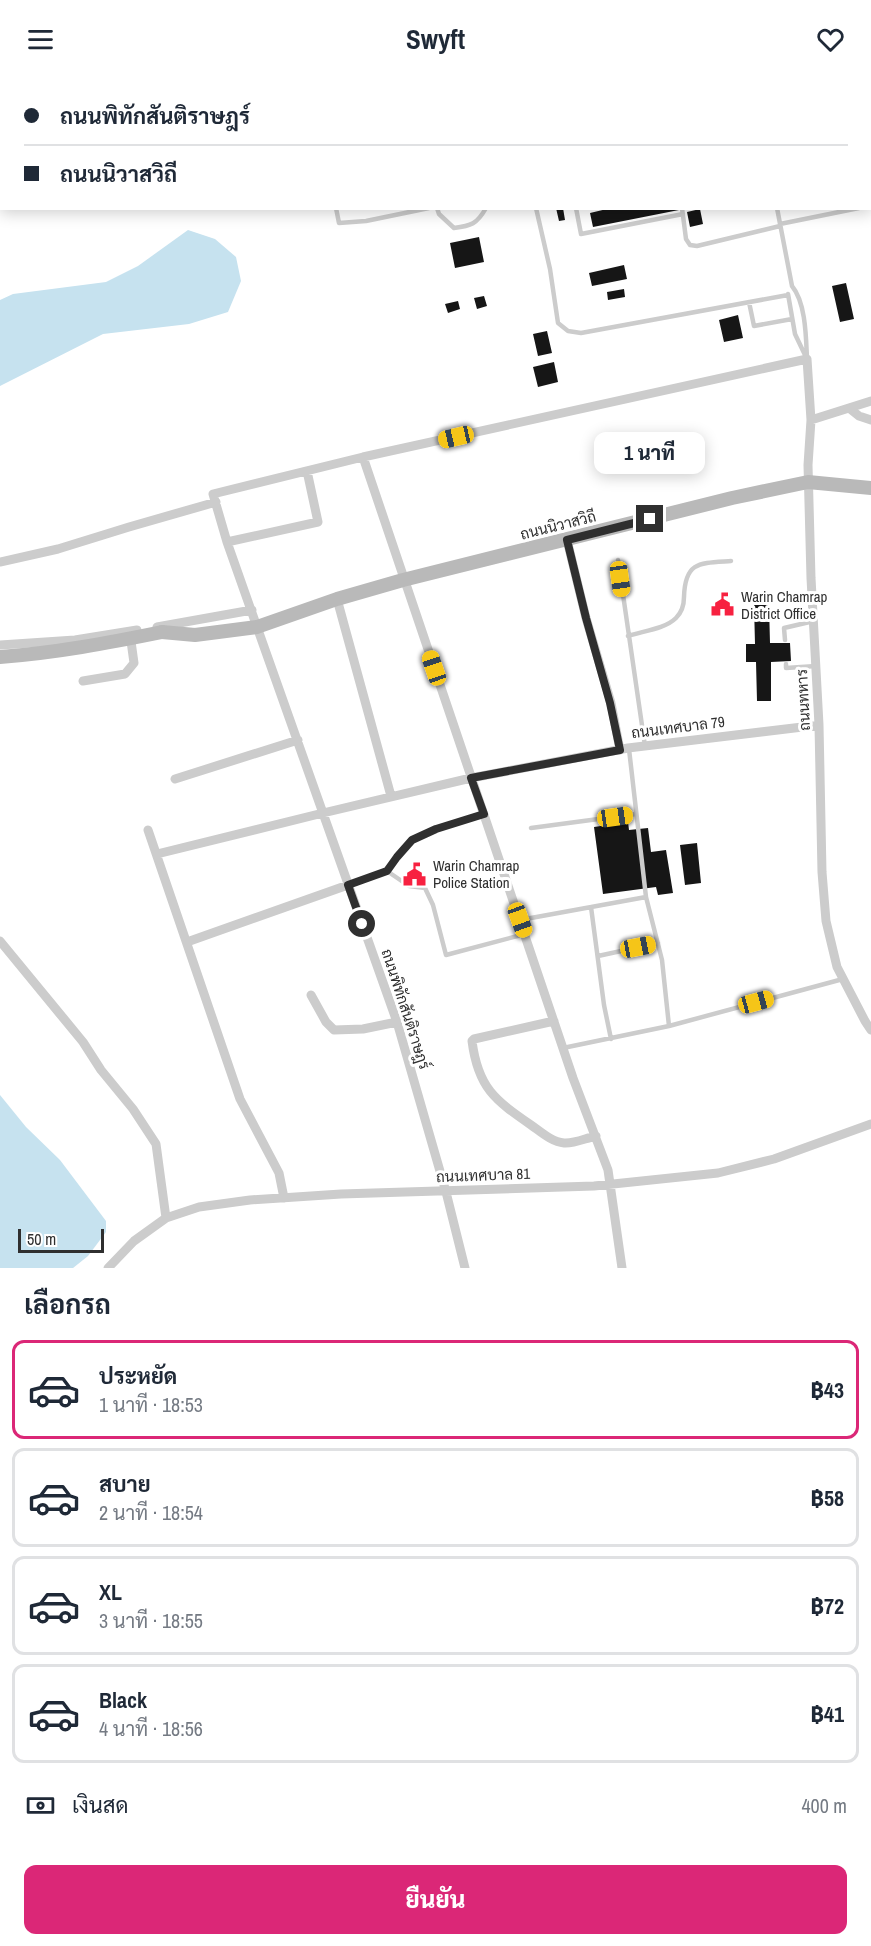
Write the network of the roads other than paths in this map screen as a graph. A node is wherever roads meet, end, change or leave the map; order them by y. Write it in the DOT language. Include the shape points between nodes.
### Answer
graph roads {
  1 [pos="336,210"];
  2 [pos="419,210"];
  3 [pos="438,210"];
  4 [pos="485,210"];
  5 [pos="536,210"];
  6 [pos="576,210"];
  7 [pos="777,210"];
  8 [pos="850,210"];
  9 [pos="682,211"];
  10 [pos="780,225"];
  11 [pos="792,286"];
  12 [pos="788,295"];
  13 [pos="749,302"];
  14 [pos="792,319"];
  15 [pos="807,359"];
  16 [pos="871,401"];
  17 [pos="849,408"];
  18 [pos="811,420"];
  19 [pos="871,420"];
  20 [pos="363,458"];
  21 [pos="307,471"];
  22 [pos="808,482"];
  23 [pos="871,488"];
  24 [pos="216,502"];
  25 [pos="567,540"];
  26 [pos="227,542"];
  27 [pos="618,560"];
  28 [pos="730,561"];
  29 [pos="0,562"];
  30 [pos="403,580"];
  31 [pos="337,599"];
  32 [pos="252,610"];
  33 [pos="814,621"];
  34 [pos="257,627"];
  35 [pos="129,632"];
  36 [pos="628,636"];
  37 [pos="785,640"];
  38 [pos="0,645"];
  39 [pos="0,657"];
  40 [pos="786,664"];
  41 [pos="816,666"];
  42 [pos="83,681"];
  43 [pos="819,725"];
  44 [pos="298,740"];
  45 [pos="645,746"];
  46 [pos="624,749"];
  47 [pos="471,778"];
  48 [pos="175,779"];
  49 [pos="391,796"];
  50 [pos="323,813"];
  51 [pos="484,814"];
  52 [pos="636,814"];
  53 [pos="531,828"];
  54 [pos="148,830"];
  55 [pos="157,855"];
  56 [pos="387,871"];
  57 [pos="348,885"];
  58 [pos="646,897"];
  59 [pos="591,907"];
  60 [pos="520,920"];
  61 [pos="525,934"];
  62 [pos="0,941"];
  63 [pos="187,942"];
  64 [pos="658,943"];
  65 [pos="598,956"];
  66 [pos="843,979"];
  67 [pos="310,995"];
  68 [pos="554,1021"];
  69 [pos="397,1022"];
  70 [pos="669,1026"];
  71 [pos="871,1030"];
  72 [pos="611,1039"];
  73 [pos="563,1048"];
  74 [pos="871,1124"];
  75 [pos="596,1136"];
  76 [pos="610,1185"];
  77 [pos="446,1192"];
  78 [pos="285,1198"];
  79 [pos="166,1218"];
  80 [pos="108,1268"];
  81 [pos="465,1268"];
  82 [pos="622,1268"];
  1 -- 2 [label="lane" via="339,223"];
  3 -- 4 [label="lane" via="454,228 479,221"];
  5 -- 13 [label="lane" via="558,323 568,331 581,333"];
  6 -- 9 [label="lane" via="581,234"];
  7 -- 10 [label="lane"];
  8 -- 10 [label="lane"];
  9 -- 10 [label="lane" via="686,239 697,246"];
  10 -- 11 [label="lane"];
  11 -- 12 [label="lane"];
  11 -- 15 [label="lane" via="798,293 802,312"];
  12 -- 13 [label="lane"];
  12 -- 14 [label="lane"];
  13 -- 14 [label="lane" via="754,326"];
  14 -- 15 [label="lane"];
  15 -- 18 [label="street, ถนนทหาร"];
  15 -- 20 [label="street"];
  16 -- 17 [label="street"];
  17 -- 18 [label="street"];
  17 -- 19 [label="street"];
  18 -- 22 [label="street, ถนนทหาร"];
  20 -- 21 [label="street"];
  20 -- 30 [label="street"];
  21 -- 24 [label="street" via="213,494"];
  21 -- 26 [label="street" via="318,522"];
  22 -- 23 [label="main road, ถนนนิวาสวิถี"];
  22 -- 25 [label="main road, ถนนนิวาสวิถี"];
  22 -- 33 [label="street, ถนนทหาร"];
  24 -- 26 [label="street, ถนนพิทักสันติราษฎร์"];
  24 -- 29 [label="street"];
  25 -- 30 [label="main road, ถนนนิวาสวิถี"];
  25 -- 46 [label="street"];
  26 -- 32 [label="street, ถนนพิทักสันติราษฎร์"];
  27 -- 36 [label="lane"];
  28 -- 36 [label="lane" via="708,562 694,568 686,577 683,607 677,617"];
  30 -- 31 [label="main road, ถนนนิวาสวิถี"];
  30 -- 47 [label="street"];
  31 -- 34 [label="main road, ถนนนิวาสวิถี"];
  31 -- 49 [label="street"];
  32 -- 34 [label="street, ถนนพิทักสันติราษฎร์"];
  32 -- 35 [label="street"];
  33 -- 37 [label="lane" via="784,628"];
  33 -- 41 [label="street, ถนนทหาร"];
  34 -- 39 [label="main road, ถนนนิวาสวิถี, bridge" via="195,635 162,632 37,655"];
  34 -- 44 [label="street, ถนนพิทักสันติราษฎร์"];
  35 -- 38 [label="street"];
  35 -- 42 [label="street" via="134,663 125,674"];
  36 -- 45 [label="lane"];
  40 -- 41 [label="lane" via="786,668"];
  41 -- 43 [label="street, ถนนทหาร"];
  43 -- 45 [label="street, ถนนเทศบาล 79"];
  43 -- 66 [label="street, ถนนทหาร" via="822,881 826,921"];
  44 -- 48 [label="street"];
  44 -- 50 [label="street, ถนนพิทักสันติราษฎร์"];
  45 -- 46 [label="street, ถนนเทศบาล 79"];
  46 -- 47 [label="street, ถนนเทศบาล 79"];
  46 -- 52 [label="lane"];
  47 -- 49 [label="street, ถนนเทศบาล 79"];
  47 -- 51 [label="street"];
  49 -- 50 [label="street, ถนนเทศบาล 79"];
  50 -- 55 [label="street, ถนนเทศบาล 79"];
  50 -- 57 [label="street, ถนนพิทักสันติราษฎร์"];
  51 -- 56 [label="lane" via="412,840"];
  51 -- 60 [label="street"];
  52 -- 53 [label="lane"];
  52 -- 58 [label="lane"];
  54 -- 55 [label="street"];
  55 -- 63 [label="street"];
  56 -- 57 [label="lane"];
  56 -- 61 [label="lane" via="409,886 425,888 446,955"];
  57 -- 63 [label="street"];
  57 -- 69 [label="street, ถนนพิทักสันติราษฎร์"];
  58 -- 59 [label="lane"];
  58 -- 64 [label="lane"];
  59 -- 60 [label="lane"];
  59 -- 65 [label="lane"];
  60 -- 61 [label="street"];
  61 -- 68 [label="street"];
  62 -- 79 [label="street" via="83,1042 156,1144"];
  63 -- 78 [label="street" via="240,1099 279,1173"];
  64 -- 65 [label="lane"];
  64 -- 70 [label="lane"];
  65 -- 72 [label="lane"];
  66 -- 70 [label="lane"];
  66 -- 71 [label="street, ถนนทหาร"];
  67 -- 69 [label="street" via="334,1030"];
  68 -- 73 [label="street"];
  68 -- 75 [label="street" via="474,1039 480,1075 500,1103 554,1140 566,1143"];
  69 -- 77 [label="street, ถนนพิทักสันติราษฎร์"];
  70 -- 72 [label="lane"];
  72 -- 73 [label="lane"];
  73 -- 75 [label="street"];
  74 -- 76 [label="street, ถนนเทศบาล 81" via="774,1159 718,1173"];
  75 -- 76 [label="street"];
  76 -- 77 [label="street, ถนนเทศบาล 81"];
  76 -- 82 [label="street"];
  77 -- 78 [label="street, ถนนเทศบาล 81"];
  77 -- 81 [label="street, ถนนพิทักสันติราษฎร์"];
  78 -- 79 [label="street, ถนนเทศบาล 81" via="199,1207"];
  79 -- 80 [label="street, ถนนเทศบาล 81" via="134,1241"];
}
